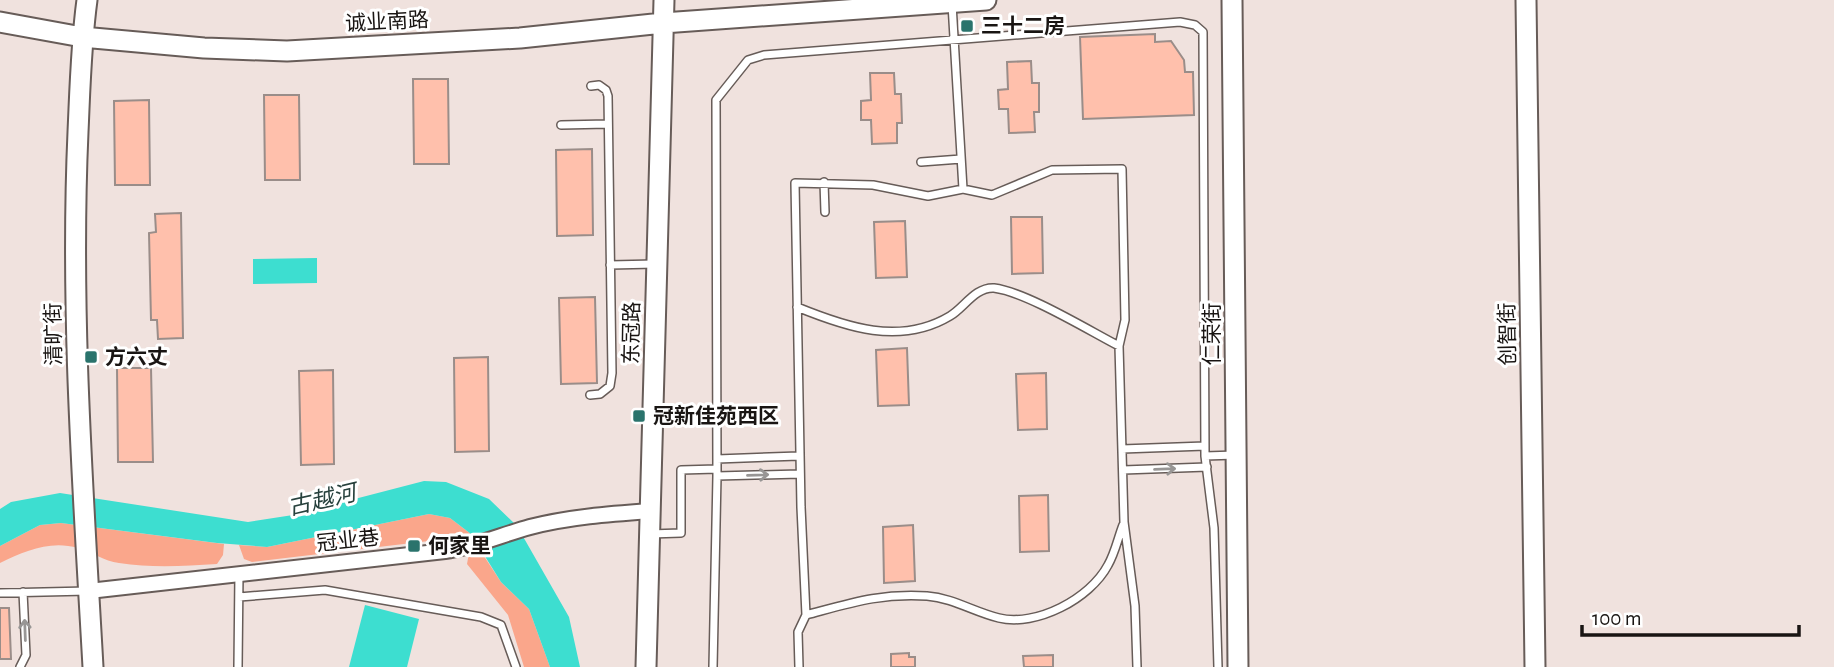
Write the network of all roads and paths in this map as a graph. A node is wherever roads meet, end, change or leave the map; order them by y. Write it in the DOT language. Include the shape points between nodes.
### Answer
graph roads {
  1 [pos="87,0"];
  2 [pos="664,0"];
  3 [pos="986,0"];
  4 [pos="1232,0"];
  5 [pos="1526,0"];
  6 [pos="952,2"];
  7 [pos="0,22"];
  8 [pos="663,23"];
  9 [pos="82,37"];
  10 [pos="955,40"];
  11 [pos="591,86"];
  12 [pos="608,124"];
  13 [pos="561,125"];
  14 [pos="961,159"];
  15 [pos="920,162"];
  16 [pos="824,183"];
  17 [pos="963,189"];
  18 [pos="825,212"];
  19 [pos="656,264"];
  20 [pos="610,265"];
  21 [pos="797,307"];
  22 [pos="1119,346"];
  23 [pos="590,395"];
  24 [pos="1205,446"];
  25 [pos="1122,449"];
  26 [pos="1236,455"];
  27 [pos="800,456"];
  28 [pos="1205,456"];
  29 [pos="717,459"];
  30 [pos="1207,467"];
  31 [pos="1123,470"];
  32 [pos="717,473"];
  33 [pos="800,474"];
  34 [pos="650,511"];
  35 [pos="1124,522"];
  36 [pos="649,534"];
  37 [pos="239,573"];
  38 [pos="89,591"];
  39 [pos="23,592"];
  40 [pos="0,593"];
  41 [pos="239,597"];
  42 [pos="806,615"];
  43 [pos="20,667"];
  44 [pos="93,667"];
  45 [pos="238,667"];
  46 [pos="516,667"];
  47 [pos="646,667"];
  48 [pos="713,667"];
  49 [pos="799,667"];
  50 [pos="1137,667"];
  51 [pos="1218,667"];
  52 [pos="1238,667"];
  53 [pos="1535,667"];
  1 -- 9 [label="street, 清旷街"];
  2 -- 8 [label="street, 东冠路"];
  3 -- 6 [label="street, 诚业南路"];
  4 -- 26 [label="street, 仁荣街"];
  5 -- 53 [label="street, 创智街"];
  6 -- 8 [label="street, 诚业南路"];
  6 -- 10 [label="lane"];
  7 -- 9 [label="street, 诚业南路"];
  8 -- 9 [label="street, 诚业南路" via="520,38 286,51"];
  8 -- 19 [label="street, 东冠路"];
  9 -- 38 [label="street, 清旷街" via="74,216"];
  10 -- 14 [label="lane"];
  10 -- 24 [label="lane" via="1180,22 1195,24 1203,32"];
  10 -- 29 [label="lane" via="756,57 748,60 716,100"];
  11 -- 12 [label="lane" via="606,90"];
  12 -- 13 [label="lane"];
  12 -- 20 [label="lane"];
  14 -- 15 [label="lane"];
  14 -- 17 [label="lane"];
  16 -- 17 [label="lane" via="873,185 928,196"];
  16 -- 18 [label="lane"];
  16 -- 21 [label="lane" via="794,183"];
  17 -- 22 [label="lane" via="992,195 1052,170 1122,169 1125,320"];
  19 -- 20 [label="lane"];
  19 -- 34 [label="street, 东冠路"];
  20 -- 23 [label="lane" via="612,380 604,391"];
  21 -- 22 [label="lane" via="858,329 912,330 952,316 978,292 990,288 1043,306"];
  21 -- 27 [label="lane"];
  22 -- 25 [label="lane"];
  24 -- 25 [label="lane"];
  24 -- 28 [label="lane"];
  25 -- 31 [label="lane"];
  26 -- 28 [label="lane"];
  26 -- 52 [label="street, 仁荣街"];
  27 -- 29 [label="lane"];
  27 -- 33 [label="lane"];
  28 -- 30 [label="lane"];
  29 -- 32 [label="lane"];
  31 -- 30 [label="lane, one-way"];
  30 -- 51 [label="lane" via="1214,528"];
  31 -- 35 [label="lane"];
  32 -- 33 [label="lane, one-way"];
  32 -- 36 [label="lane" via="681,470 681,533"];
  32 -- 48 [label="lane"];
  33 -- 42 [label="lane"];
  34 -- 36 [label="street, 东冠路"];
  34 -- 37 [label="street, 冠业巷" via="582,516 461,549"];
  35 -- 42 [label="lane" via="1107,567 1062,609 1019,620 1003,619 948,600 899,595 851,601"];
  35 -- 50 [label="lane"];
  36 -- 47 [label="street, 东冠路"];
  37 -- 38 [label="street, 冠业巷"];
  37 -- 41 [label="lane"];
  38 -- 39 [label="lane"];
  38 -- 44 [label="street, 清旷街"];
  39 -- 40 [label="lane"];
  43 -- 39 [label="lane, one-way" via="26,655"];
  41 -- 45 [label="lane"];
  41 -- 46 [label="lane" via="325,590 481,617 501,625"];
  42 -- 49 [label="lane" via="798,632"];
}
